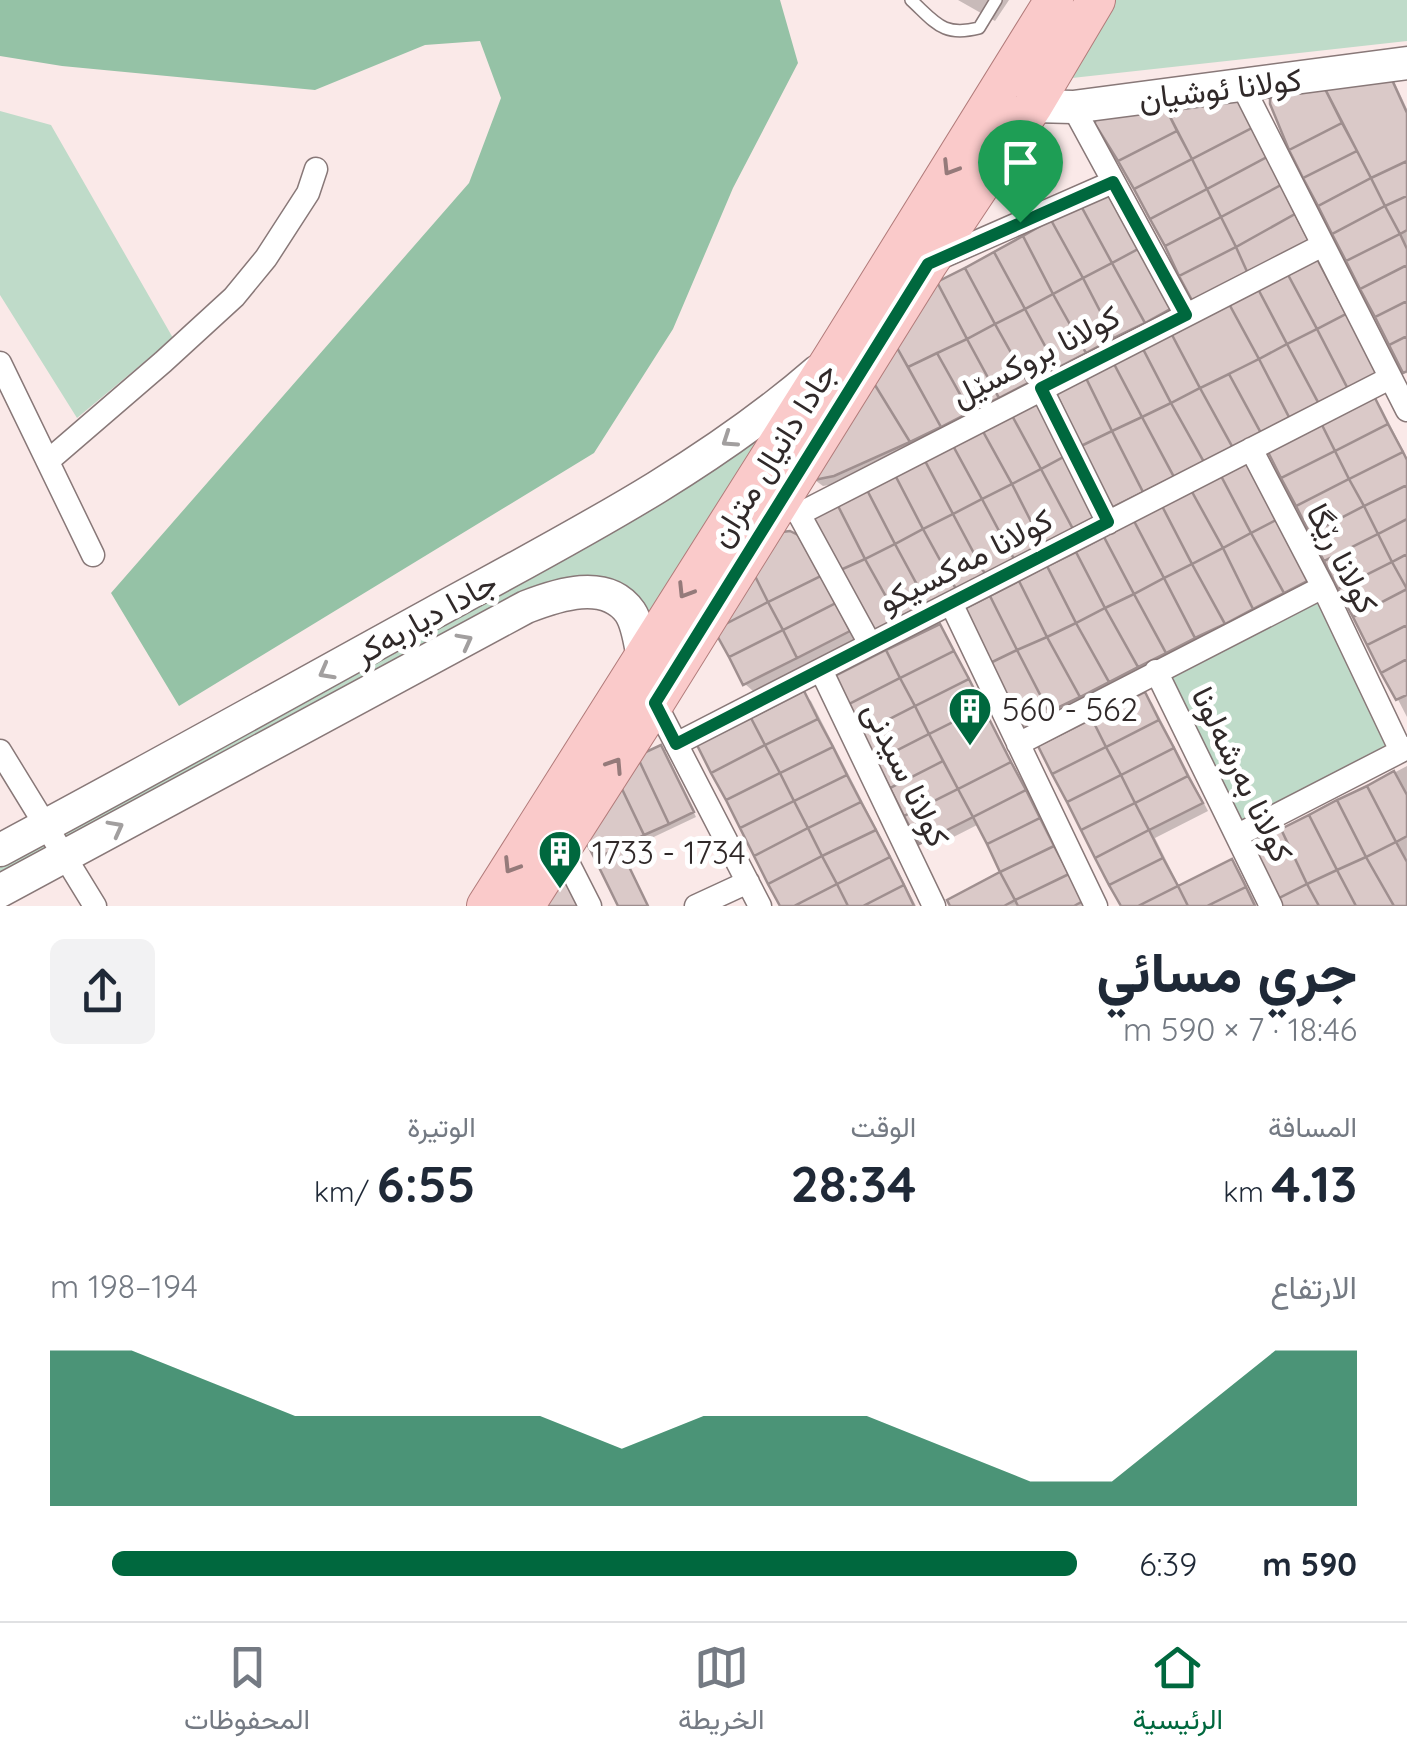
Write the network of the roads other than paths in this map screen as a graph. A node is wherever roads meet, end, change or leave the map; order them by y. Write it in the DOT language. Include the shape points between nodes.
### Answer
graph roads {
  1 [pos="911,0"];
  2 [pos="996,0"];
  3 [pos="1096,0"];
  4 [pos="1054,23"];
  5 [pos="1407,63"];
  6 [pos="1242,85"];
  7 [pos="1032,106"];
  8 [pos="1072,107"];
  9 [pos="316,168"];
  10 [pos="1113,182"];
  11 [pos="1323,245"];
  12 [pos="928,264"];
  13 [pos="1186,315"];
  14 [pos="832,358"];
  15 [pos="0,363"];
  16 [pos="1390,378"];
  17 [pos="1041,388"];
  18 [pos="1407,410"];
  19 [pos="1251,449"];
  20 [pos="48,461"];
  21 [pos="789,508"];
  22 [pos="1108,522"];
  23 [pos="94,555"];
  24 [pos="1323,587"];
  25 [pos="950,603"];
  26 [pos="870,644"];
  27 [pos="643,658"];
  28 [pos="821,670"];
  29 [pos="1156,671"];
  30 [pos="655,703"];
  31 [pos="676,744"];
  32 [pos="1018,744"];
  33 [pos="1404,750"];
  34 [pos="0,751"];
  35 [pos="46,826"];
  36 [pos="1238,835"];
  37 [pos="561,849"];
  38 [pos="0,850"];
  39 [pos="64,856"];
  40 [pos="748,882"];
  41 [pos="0,891"];
  42 [pos="96,906"];
  43 [pos="486,906"];
  44 [pos="525,906"];
  45 [pos="590,906"];
  46 [pos="696,906"];
  47 [pos="760,906"];
  48 [pos="934,906"];
  49 [pos="1096,906"];
  50 [pos="1271,906"];
  1 -- 2 [label="lane" via="958,33 979,28"];
  3 -- 4 [label="main road, جادا دانيال متران"];
  4 -- 7 [label="main road, جادا دانيال متران"];
  4 -- 14 [label="main road, جادا دانيال متران, one-way"];
  5 -- 6 [label="main road, كولانا ئوشيان"];
  6 -- 8 [label="main road, كولانا ئوشيان"];
  6 -- 11 [label="street"];
  7 -- 8 [label="main road, كولانا ئوشيان"];
  7 -- 12 [label="main road, جادا دانيال متران"];
  8 -- 10 [label="street"];
  9 -- 20 [label="street" via="308,193 234,297"];
  10 -- 12 [label="street"];
  10 -- 13 [label="street"];
  11 -- 13 [label="street, كولانا بروکسێل"];
  11 -- 16 [label="street"];
  12 -- 21 [label="main road, جادا دانيال متران"];
  13 -- 17 [label="street, كولانا بروکسێل"];
  14 -- 27 [label="main road, جادا دانيال متران, one-way"];
  14 -- 35 [label="main road, جادا دیاربه‌كر, one-way" via="671,478"];
  15 -- 20 [label="street"];
  16 -- 18 [label="street"];
  16 -- 19 [label="street, كولانا مەکسیکو"];
  17 -- 21 [label="street, كولانا بروکسێل"];
  17 -- 22 [label="street"];
  19 -- 22 [label="street, كولانا مەکسیکو"];
  19 -- 24 [label="street, كولانا رێگا"];
  20 -- 23 [label="street"];
  21 -- 26 [label="street"];
  21 -- 30 [label="main road, جادا دانيال متران"];
  22 -- 25 [label="street, كولانا مەکسیکو"];
  24 -- 29 [label="street"];
  24 -- 33 [label="street, كولانا رێگا"];
  25 -- 26 [label="street, كولانا مەکسیکو"];
  25 -- 32 [label="street"];
  26 -- 28 [label="street, كولانا مەکسیکو"];
  39 -- 27 [label="main road, جادا دیاربه‌كر, one-way" via="550,598 573,592 615,597 630,612"];
  27 -- 43 [label="main road, جادا دانيال متران, one-way"];
  28 -- 31 [label="street, كولانا مەکسیکو"];
  28 -- 48 [label="street, كولانا سيدنى"];
  29 -- 32 [label="street"];
  29 -- 36 [label="street, كولانا به‌رشه‌لونا"];
  30 -- 31 [label="street"];
  37 -- 30 [label="main road, جادا دانيال متران, one-way"];
  31 -- 40 [label="street"];
  32 -- 49 [label="street"];
  33 -- 36 [label="street"];
  34 -- 35 [label="street"];
  35 -- 38 [label="main road, جادا دیاربه‌كر"];
  35 -- 39 [label="street"];
  36 -- 50 [label="street, كولانا به‌رشه‌لونا"];
  37 -- 44 [label="main road, جادا دانيال متران"];
  37 -- 45 [label="street"];
  39 -- 41 [label="main road, جادا دیاربه‌كر"];
  39 -- 42 [label="street"];
  40 -- 46 [label="street"];
  40 -- 47 [label="street"];
}
